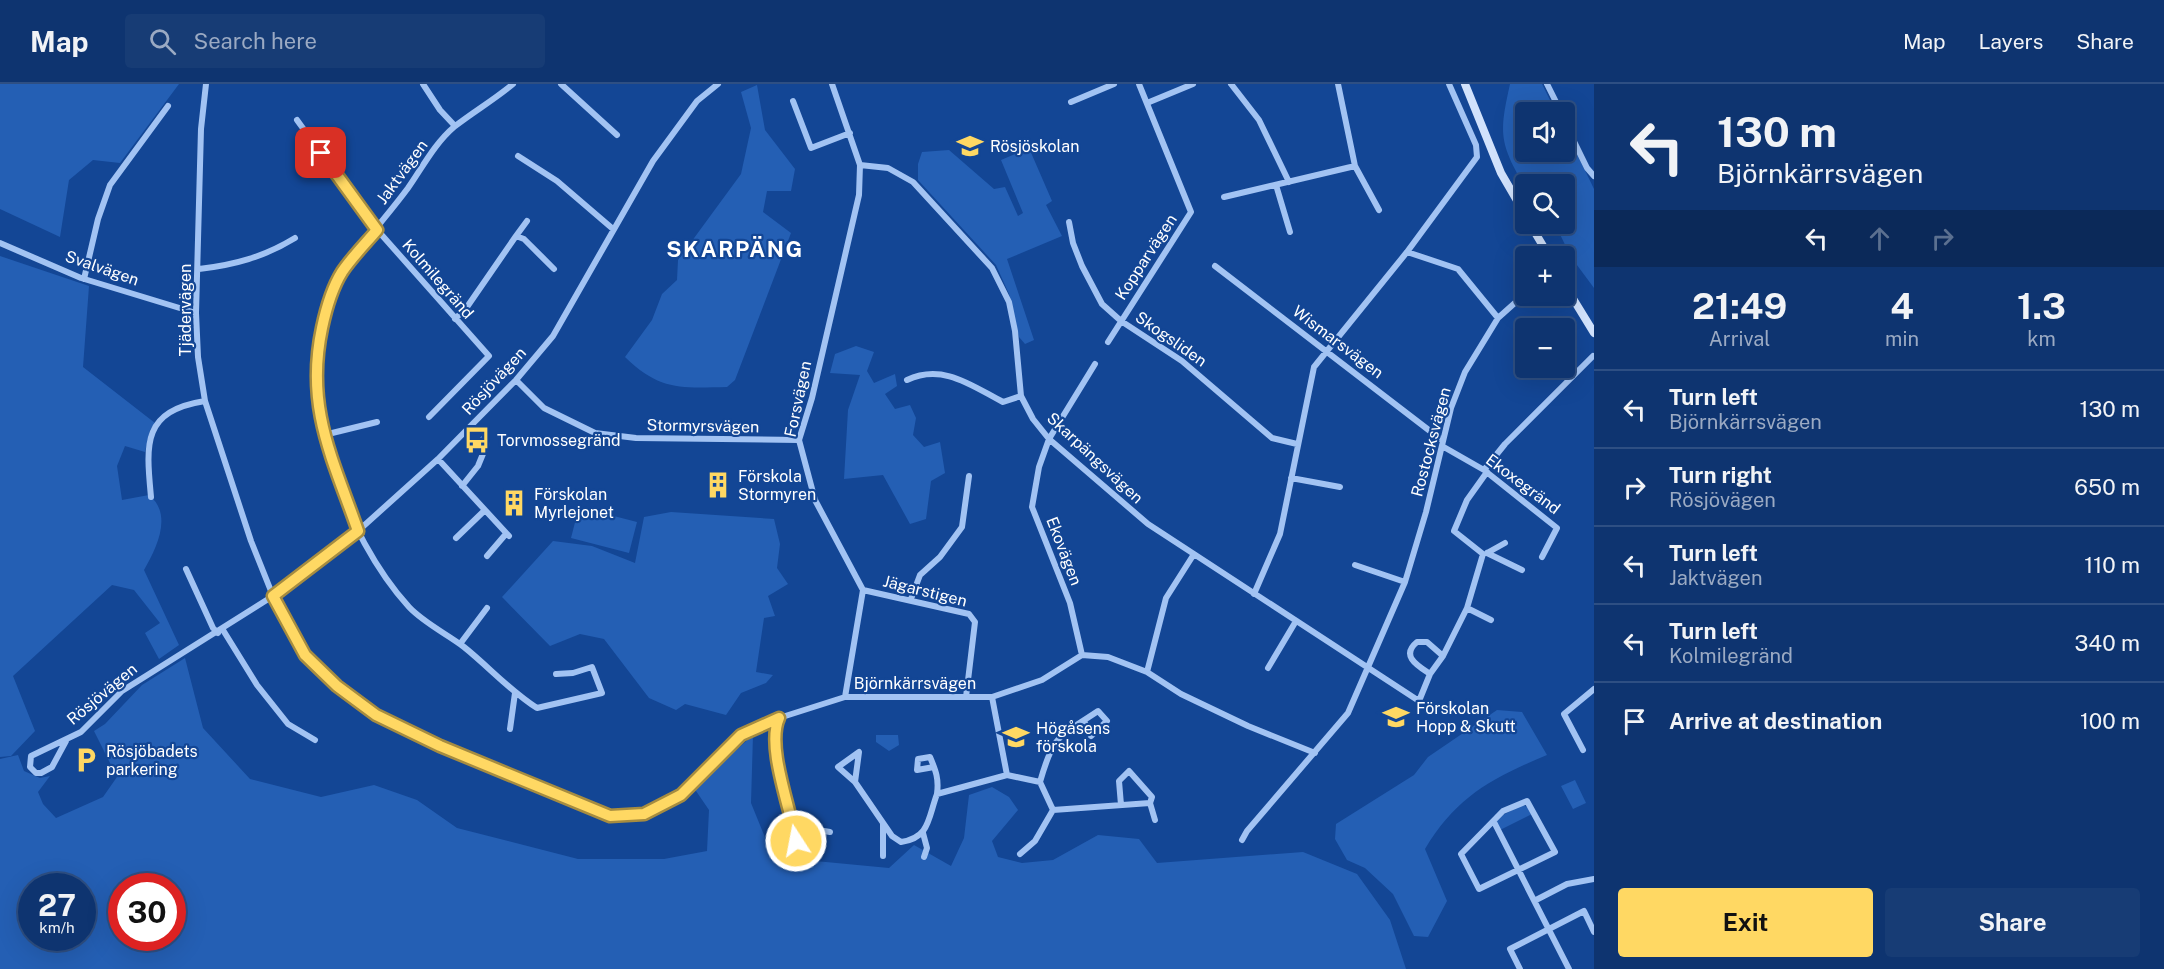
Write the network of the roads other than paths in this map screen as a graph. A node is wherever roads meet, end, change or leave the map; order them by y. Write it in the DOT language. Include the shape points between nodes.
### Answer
graph roads {
  1 [pos="206,84"];
  2 [pos="423,84"];
  3 [pos="513,84"];
  4 [pos="561,84"];
  5 [pos="718,84"];
  6 [pos="832,84"];
  7 [pos="1114,84"];
  8 [pos="1139,84"];
  9 [pos="1193,84"];
  10 [pos="1231,84"];
  11 [pos="1338,84"];
  12 [pos="1449,84"];
  13 [pos="1465,84"];
  14 [pos="1470,84"];
  15 [pos="1547,84"];
  16 [pos="793,101"];
  17 [pos="1071,102"];
  18 [pos="1556,102"];
  19 [pos="1147,103"];
  20 [pos="168,106"];
  21 [pos="1478,114"];
  22 [pos="297,120"];
  23 [pos="455,126"];
  24 [pos="850,133"];
  25 [pos="617,135"];
  26 [pos="1575,143"];
  27 [pos="518,156"];
  28 [pos="861,165"];
  29 [pos="1355,166"];
  30 [pos="1594,177"];
  31 [pos="1289,182"];
  32 [pos="1276,185"];
  33 [pos="1224,197"];
  34 [pos="1515,197"];
  35 [pos="1379,210"];
  36 [pos="527,221"];
  37 [pos="1069,222"];
  38 [pos="613,229"];
  39 [pos="377,230"];
  40 [pos="1290,232"];
  41 [pos="516,236"];
  42 [pos="295,238"];
  43 [pos="0,243"];
  44 [pos="1407,252"];
  45 [pos="1215,266"];
  46 [pos="199,269"];
  47 [pos="554,269"];
  48 [pos="84,279"];
  49 [pos="1575,302"];
  50 [pos="1515,303"];
  51 [pos="196,312"];
  52 [pos="1498,318"];
  53 [pos="455,319"];
  54 [pos="1121,321"];
  55 [pos="1594,333"];
  56 [pos="1108,342"];
  57 [pos="1327,351"];
  58 [pos="1593,356"];
  59 [pos="1095,364"];
  60 [pos="516,380"];
  61 [pos="907,380"];
  62 [pos="1021,396"];
  63 [pos="206,401"];
  64 [pos="429,417"];
  65 [pos="377,422"];
  66 [pos="324,435"];
  67 [pos="483,439"];
  68 [pos="1049,439"];
  69 [pos="799,440"];
  70 [pos="1443,443"];
  71 [pos="1297,444"];
  72 [pos="438,459"];
  73 [pos="1486,471"];
  74 [pos="969,476"];
  75 [pos="1291,478"];
  76 [pos="462,486"];
  77 [pos="1340,487"];
  78 [pos="152,497"];
  79 [pos="484,511"];
  80 [pos="358,531"];
  81 [pos="456,538"];
  82 [pos="1505,543"];
  83 [pos="1194,554"];
  84 [pos="1485,554"];
  85 [pos="487,556"];
  86 [pos="1542,557"];
  87 [pos="1355,565"];
  88 [pos="186,569"];
  89 [pos="1521,570"];
  90 [pos="1405,582"];
  91 [pos="863,590"];
  92 [pos="1254,594"];
  93 [pos="273,596"];
  94 [pos="911,599"];
  95 [pos="487,608"];
  96 [pos="1467,608"];
  97 [pos="1491,620"];
  98 [pos="1296,621"];
  99 [pos="220,631"];
  100 [pos="460,644"];
  101 [pos="1082,655"];
  102 [pos="1443,656"];
  103 [pos="1268,668"];
  104 [pos="1368,670"];
  105 [pos="1147,672"];
  106 [pos="556,674"];
  107 [pos="1430,674"];
  108 [pos="1594,689"];
  109 [pos="515,693"];
  110 [pos="845,697"];
  111 [pos="966,697"];
  112 [pos="992,697"];
  113 [pos="779,718"];
  114 [pos="1084,721"];
  115 [pos="510,729"];
  116 [pos="315,740"];
  117 [pos="66,741"];
  118 [pos="1583,750"];
  119 [pos="1315,753"];
  120 [pos="934,766"];
  121 [pos="1007,775"];
  122 [pos="855,782"];
  123 [pos="1040,782"];
  124 [pos="937,794"];
  125 [pos="1150,803"];
  126 [pos="1121,805"];
  127 [pos="1053,810"];
  128 [pos="1155,820"];
  129 [pos="1494,822"];
  130 [pos="883,824"];
  131 [pos="794,826"];
  132 [pos="830,832"];
  133 [pos="923,833"];
  134 [pos="1242,840"];
  135 [pos="796,841"];
  136 [pos="1020,854"];
  137 [pos="883,856"];
  138 [pos="924,857"];
  139 [pos="1520,869"];
  140 [pos="1594,879"];
  141 [pos="1536,900"];
  142 [pos="1549,928"];
  143 [pos="1594,932"];
  144 [pos="1520,969"];
  145 [pos="1569,969"];
  1 -- 46 [label="street, Tjädervägen" via="201,129"];
  2 -- 23 [label="street"];
  3 -- 23 [label="street, Jaktvägen"];
  4 -- 25 [label="street"];
  5 -- 38 [label="street, Rösjövägen" via="697,101 675,130"];
  6 -- 24 [label="street, Forsvägen"];
  7 -- 17 [label="street"];
  8 -- 19 [label="street, Kopparvägen"];
  9 -- 19 [label="street"];
  10 -- 31 [label="street" via="1259,120"];
  11 -- 29 [label="street"];
  12 -- 44 [label="street" via="1476,145 1477,157"];
  13 -- 21 [label="main road"];
  14 -- 21 [label="main road"];
  15 -- 18 [label="street"];
  16 -- 24 [label="street" via="811,148"];
  19 -- 54 [label="street, Kopparvägen" via="1191,212"];
  20 -- 48 [label="street" via="110,185"];
  21 -- 34 [label="main road"];
  22 -- 39 [label="street, Kolmilegränd"];
  23 -- 39 [label="street, Jaktvägen"];
  24 -- 28 [label="street, Forsvägen"];
  26 -- 30 [label="street"];
  27 -- 38 [label="street" via="557,181"];
  28 -- 62 [label="street, Skarpängsvägen" via="888,168 912,182 992,268 1009,302"];
  28 -- 69 [label="street, Forsvägen" via="859,195"];
  29 -- 31 [label="street"];
  29 -- 35 [label="street"];
  31 -- 32 [label="street"];
  32 -- 33 [label="street"];
  32 -- 40 [label="street"];
  36 -- 41 [label="street"];
  37 -- 54 [label="street, Skogsliden" via="1089,284 1102,304"];
  38 -- 60 [label="street, Rösjövägen" via="553,336"];
  39 -- 53 [label="street, Kolmilegränd"];
  39 -- 66 [label="street, Jaktvägen" via="342,272 327,306 316,379"];
  41 -- 47 [label="street"];
  41 -- 53 [label="street"];
  42 -- 46 [label="street" via="236,264"];
  43 -- 48 [label="street, Svalvägen"];
  44 -- 52 [label="street" via="1458,269"];
  44 -- 57 [label="street"];
  45 -- 57 [label="street, Wismarsvägen"];
  46 -- 51 [label="street, Tjädervägen"];
  48 -- 51 [label="street, Svalvägen"];
  49 -- 55 [label="main road"];
  50 -- 52 [label="street, Rostocksvägen"];
  51 -- 63 [label="street, Tjädervägen" via="198,357"];
  52 -- 70 [label="street, Rostocksvägen" via="1465,372"];
  53 -- 64 [label="street, Kolmilegränd" via="489,356"];
  54 -- 56 [label="street, Kopparvägen"];
  54 -- 71 [label="street, Skogsliden" via="1182,361 1272,438"];
  57 -- 70 [label="street, Wismarsvägen"];
  57 -- 71 [label="street" via="1314,367"];
  58 -- 73 [label="street" via="1505,444"];
  59 -- 68 [label="street, Ekovägen"];
  60 -- 69 [label="street, Stormyrsvägen" via="544,408 596,433 636,438"];
  60 -- 72 [label="street, Rösjövägen"];
  61 -- 62 [label="street" via="950,374 1003,402"];
  62 -- 68 [label="street, Skarpängsvägen"];
  63 -- 78 [label="street" via="182,405 165,415 151,436 148,468"];
  63 -- 93 [label="street, Tjädervägen"];
  65 -- 66 [label="street"];
  66 -- 80 [label="street, Jaktvägen"];
  67 -- 76 [label="street" via="487,444 478,466"];
  68 -- 83 [label="street, Skarpängsvägen" via="1148,524"];
  68 -- 101 [label="street, Ekovägen" via="1032,507 1070,603"];
  69 -- 91 [label="street, Forsvägen" via="815,500"];
  70 -- 73 [label="street, Ekoxegränd"];
  70 -- 90 [label="street, Rostocksvägen"];
  71 -- 75 [label="street"];
  72 -- 76 [label="street"];
  72 -- 80 [label="street, Rösjövägen"];
  73 -- 84 [label="street" via="1467,500 1454,531"];
  73 -- 86 [label="street, Ekoxegränd" via="1557,528"];
  74 -- 94 [label="street" via="962,526 940,557 920,574"];
  75 -- 77 [label="street"];
  75 -- 92 [label="street" via="1280,534"];
  76 -- 79 [label="street"];
  79 -- 81 [label="street"];
  79 -- 85 [label="street" via="507,535"];
  80 -- 93 [label="street, Rösjövägen"];
  80 -- 100 [label="street, Jaktvägen" via="410,608"];
  82 -- 84 [label="street"];
  83 -- 92 [label="street, Skarpängsvägen"];
  83 -- 105 [label="street" via="1166,598"];
  84 -- 89 [label="street"];
  84 -- 96 [label="street"];
  87 -- 90 [label="street"];
  88 -- 99 [label="street" via="213,628"];
  90 -- 104 [label="street, Rostocksvägen"];
  91 -- 94 [label="street, Jägarstigen"];
  91 -- 110 [label="street"];
  92 -- 98 [label="street, Skarpängsvägen"];
  93 -- 99 [label="street, Rösjövägen"];
  93 -- 113 [label="street, Björnkärrsvägen" via="305,655 337,686 376,715 440,746 610,816 644,814 681,795 741,735"];
  94 -- 111 [label="street, Jägarstigen" via="969,614 975,622"];
  95 -- 100 [label="street"];
  96 -- 97 [label="street"];
  96 -- 102 [label="street"];
  98 -- 103 [label="street"];
  98 -- 104 [label="street, Skarpängsvägen"];
  99 -- 116 [label="street" via="288,724"];
  99 -- 117 [label="street, Rösjövägen" via="122,691 81,732"];
  100 -- 109 [label="street, Jaktvägen"];
  101 -- 105 [label="street" via="1108,657"];
  101 -- 112 [label="street, Björnkärrsvägen" via="1042,680"];
  102 -- 107 [label="street"];
  102 -- 107 [label="street" via="1424,641 1413,645 1413,663"];
  104 -- 107 [label="street, Skarpängsvägen" via="1419,701"];
  104 -- 119 [label="street, Rostocksvägen" via="1348,713"];
  105 -- 119 [label="street" via="1181,694 1239,722"];
  106 -- 109 [label="street, Jaktvägen" via="592,667 602,693 537,708"];
  108 -- 118 [label="street" via="1564,714"];
  109 -- 115 [label="street"];
  110 -- 111 [label="street, Björnkärrsvägen"];
  110 -- 113 [label="street, Björnkärrsvägen"];
  111 -- 112 [label="street, Björnkärrsvägen"];
  112 -- 121 [label="street"];
  113 -- 131 [label="street" via="775,727 778,756"];
  114 -- 123 [label="street" via="1062,733 1049,749"];
  117 -- 117 [label="street, Rösjövägen" via="39,750 31,756 30,767 41,773 52,767"];
  119 -- 134 [label="street, Rostocksvägen"];
  120 -- 124 [label="street" via="939,779"];
  121 -- 123 [label="street"];
  121 -- 124 [label="street"];
  122 -- 122 [label="street" via="857,772 859,752 838,767"];
  122 -- 130 [label="street"];
  123 -- 127 [label="street"];
  124 -- 133 [label="street"];
  125 -- 126 [label="street"];
  125 -- 126 [label="street" via="1152,797 1129,771 1119,781"];
  125 -- 128 [label="street"];
  126 -- 127 [label="street"];
  127 -- 136 [label="street" via="1035,841"];
  129 -- 139 [label="street"];
  129 -- 139 [label="street" via="1461,854 1479,889"];
  129 -- 139 [label="street" via="1503,811 1527,801 1554,852"];
  130 -- 133 [label="street" via="901,842 916,840"];
  130 -- 137 [label="street"];
  131 -- 132 [label="street"];
  131 -- 135 [label="street"];
  133 -- 138 [label="street" via="927,848"];
  139 -- 141 [label="street"];
  140 -- 141 [label="street" via="1567,884"];
  141 -- 142 [label="street"];
  142 -- 143 [label="street" via="1584,911"];
  142 -- 144 [label="street" via="1510,949"];
  142 -- 145 [label="street"];
}
